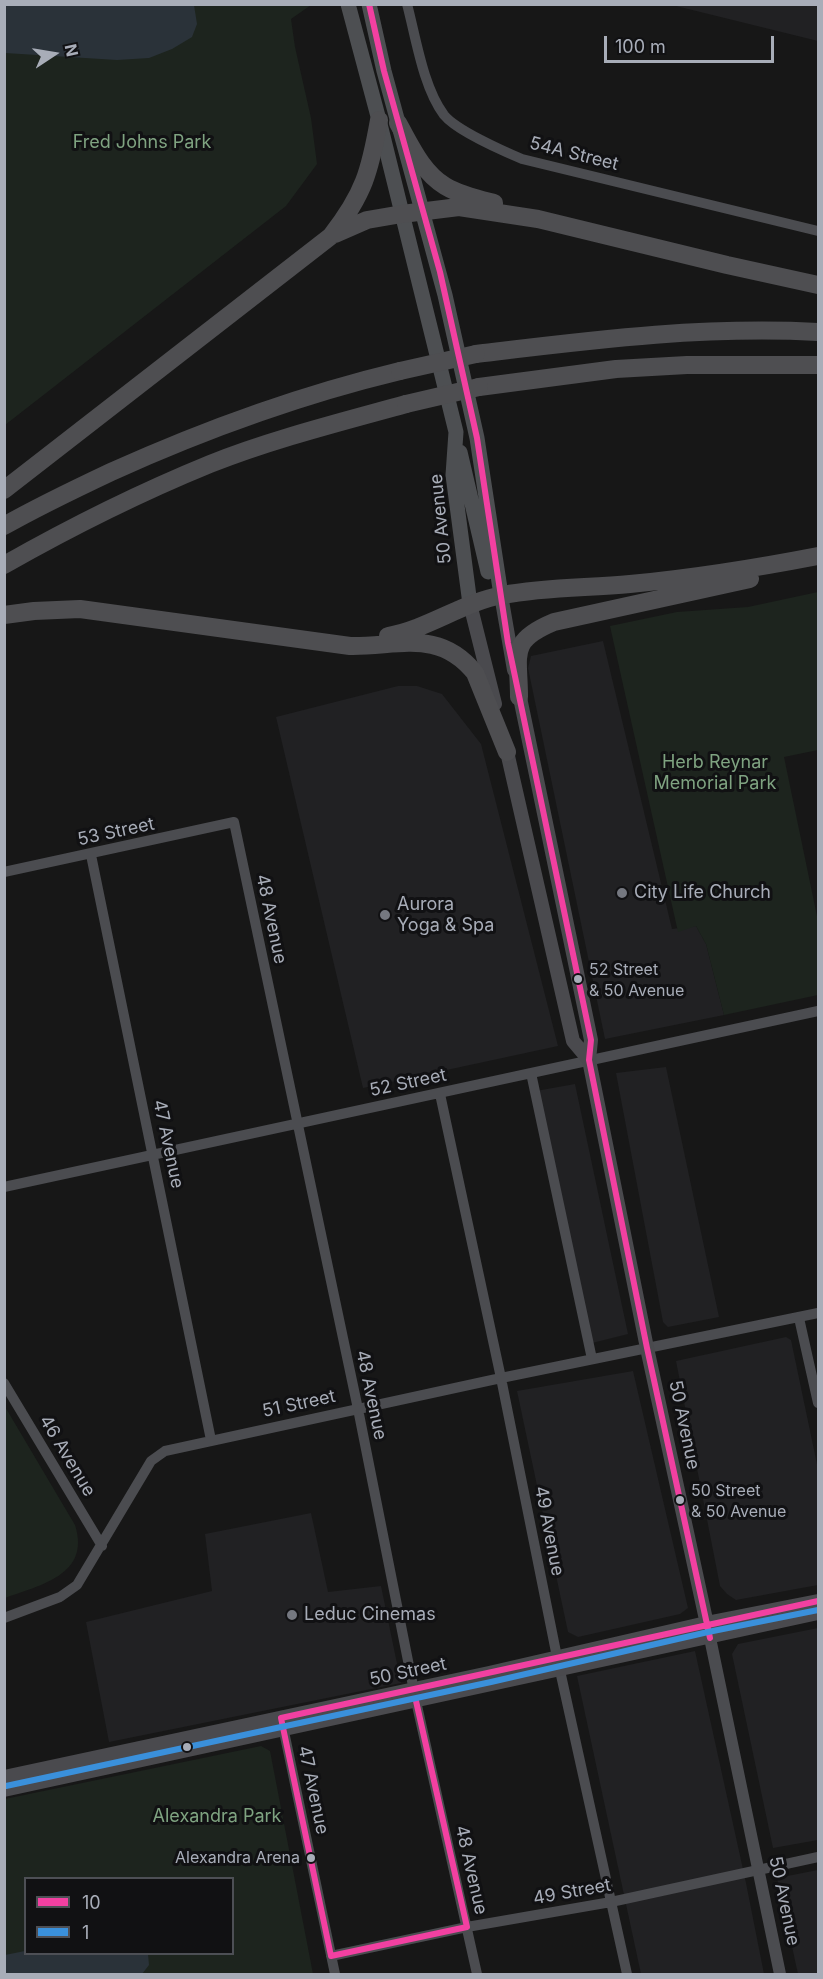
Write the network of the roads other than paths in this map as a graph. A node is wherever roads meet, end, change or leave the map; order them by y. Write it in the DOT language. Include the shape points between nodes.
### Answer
graph roads {
  1 [pos="348,4"];
  2 [pos="369,4"];
  3 [pos="407,4"];
  4 [pos="380,120"];
  5 [pos="398,123"];
  6 [pos="423,211"];
  7 [pos="402,214"];
  8 [pos="538,219"];
  9 [pos="819,231"];
  10 [pos="331,236"];
  11 [pos="819,285"];
  12 [pos="449,312"];
  13 [pos="819,332"];
  14 [pos="819,365"];
  15 [pos="456,432"];
  16 [pos="4,490"];
  17 [pos="4,526"];
  18 [pos="819,556"];
  19 [pos="4,565"];
  20 [pos="819,565"];
  21 [pos="501,595"];
  22 [pos="470,604"];
  23 [pos="4,615"];
  24 [pos="272,636"];
  25 [pos="519,697"];
  26 [pos="507,752"];
  27 [pos="539,789"];
  28 [pos="515,794"];
  29 [pos="234,822"];
  30 [pos="91,855"];
  31 [pos="4,872"];
  32 [pos="819,1011"];
  33 [pos="589,1060"];
  34 [pos="531,1073"];
  35 [pos="440,1094"];
  36 [pos="297,1124"];
  37 [pos="153,1155"];
  38 [pos="4,1187"];
  39 [pos="819,1313"];
  40 [pos="800,1318"];
  41 [pos="647,1348"];
  42 [pos="592,1359"];
  43 [pos="501,1378"];
  44 [pos="4,1383"];
  45 [pos="819,1403"];
  46 [pos="358,1409"];
  47 [pos="212,1440"];
  48 [pos="102,1546"];
  49 [pos="819,1600"];
  50 [pos="819,1613"];
  51 [pos="4,1618"];
  52 [pos="706,1623"];
  53 [pos="710,1638"];
  54 [pos="559,1664"];
  55 [pos="415,1695"];
  56 [pos="282,1724"];
  57 [pos="4,1777"];
  58 [pos="4,1790"];
  59 [pos="819,1857"];
  60 [pos="758,1870"];
  61 [pos="611,1902"];
  62 [pos="466,1928"];
  63 [pos="332,1956"];
  64 [pos="335,1974"];
  65 [pos="477,1974"];
  66 [pos="627,1974"];
  67 [pos="780,1974"];
  1 -- 4 [label="main road, 50 Avenue"];
  2 -- 5 [label="main road, 50 Avenue"];
  3 -- 9 [label="street, 54A Street" via="429,84 445,117 480,140 522,159"];
  4 -- 7 [label="main road, 50 Avenue"];
  4 -- 10 [label="highway" via="363,188"];
  5 -- 6 [label="main road, 50 Avenue"];
  5 -- 8 [label="highway" via="425,168 446,186"];
  6 -- 7 [label="highway"];
  6 -- 8 [label="highway" via="459,207"];
  6 -- 12 [label="main road, 50 Avenue"];
  7 -- 10 [label="highway" via="367,220"];
  7 -- 12 [label="main road" via="419,225"];
  7 -- 15 [label="main road, 50 Avenue"];
  8 -- 11 [label="highway"];
  10 -- 16 [label="highway"];
  12 -- 21 [label="main road, 50 Avenue" via="477,438"];
  13 -- 17 [label="highway, bridge" via="761,329 619,336 476,354 400,371 300,398 168,446"];
  14 -- 19 [label="highway, bridge" via="616,369 479,387 406,404 211,464 128,500"];
  15 -- 21 [label="main road" via="482,551 491,582"];
  15 -- 22 [label="main road, 50 Avenue" via="453,475"];
  18 -- 21 [label="highway" via="672,580"];
  20 -- 25 [label="highway" via="538,628 518,648"];
  21 -- 22 [label="highway"];
  21 -- 25 [label="main road, 50 Avenue"];
  22 -- 24 [label="highway" via="412,629 380,637 342,641"];
  22 -- 26 [label="main road, 50 Avenue"];
  23 -- 24 [label="highway" via="81,609"];
  24 -- 26 [label="highway" via="350,646 417,641 449,650 475,673"];
  25 -- 27 [label="main road, 50 Avenue"];
  26 -- 28 [label="main road, 50 Avenue"];
  27 -- 28 [label="main road"];
  27 -- 33 [label="main road, 50 Avenue" via="591,1040"];
  28 -- 33 [label="main road, 50 Avenue" via="573,1041"];
  29 -- 30 [label="street, 53 Street"];
  29 -- 36 [label="street, 48 Avenue"];
  30 -- 31 [label="street, 53 Street"];
  30 -- 37 [label="street, 47 Avenue"];
  32 -- 33 [label="street, 52 Street"];
  33 -- 34 [label="street, 52 Street"];
  33 -- 41 [label="main road, 50 Avenue"];
  34 -- 35 [label="street, 52 Street"];
  34 -- 42 [label="street"];
  35 -- 36 [label="street, 52 Street"];
  35 -- 43 [label="street, 49 Avenue"];
  36 -- 37 [label="street, 52 Street"];
  36 -- 46 [label="street, 48 Avenue"];
  37 -- 38 [label="street, 52 Street"];
  37 -- 47 [label="street, 47 Avenue"];
  39 -- 40 [label="street, 51 Street"];
  40 -- 41 [label="street, 51 Street"];
  40 -- 45 [label="street"];
  41 -- 42 [label="street, 51 Street"];
  41 -- 52 [label="main road, 50 Avenue"];
  42 -- 43 [label="street, 51 Street"];
  43 -- 46 [label="street, 51 Street"];
  43 -- 54 [label="street, 49 Avenue"];
  44 -- 48 [label="street, 46 Avenue"];
  46 -- 47 [label="street, 51 Street"];
  46 -- 55 [label="street, 48 Avenue"];
  47 -- 48 [label="street, 51 Street" via="165,1450 151,1461"];
  48 -- 51 [label="street, 51 Street" via="69,1592"];
  49 -- 52 [label="main road, 50 Street"];
  50 -- 53 [label="main road, 50 Street"];
  52 -- 53 [label="main road, 50 Avenue"];
  52 -- 54 [label="main road, 50 Street"];
  53 -- 54 [label="main road, 50 Street"];
  53 -- 60 [label="street, 50 Avenue"];
  54 -- 55 [label="main road, 50 Street"];
  54 -- 61 [label="street, 49 Avenue"];
  55 -- 56 [label="main road, 50 Street"];
  55 -- 62 [label="street, 48 Avenue"];
  56 -- 57 [label="main road, 50 Street"];
  56 -- 58 [label="main road, 50 Street"];
  56 -- 63 [label="street, 47 Avenue"];
  59 -- 60 [label="street, 49 Street"];
  60 -- 61 [label="street, 49 Street"];
  60 -- 67 [label="street, 50 Avenue"];
  61 -- 62 [label="street, 49 Street"];
  61 -- 66 [label="street, 49 Avenue"];
  62 -- 63 [label="street, 49 Street"];
  62 -- 65 [label="street, 48 Avenue"];
  63 -- 64 [label="street, 47 Avenue"];
}
